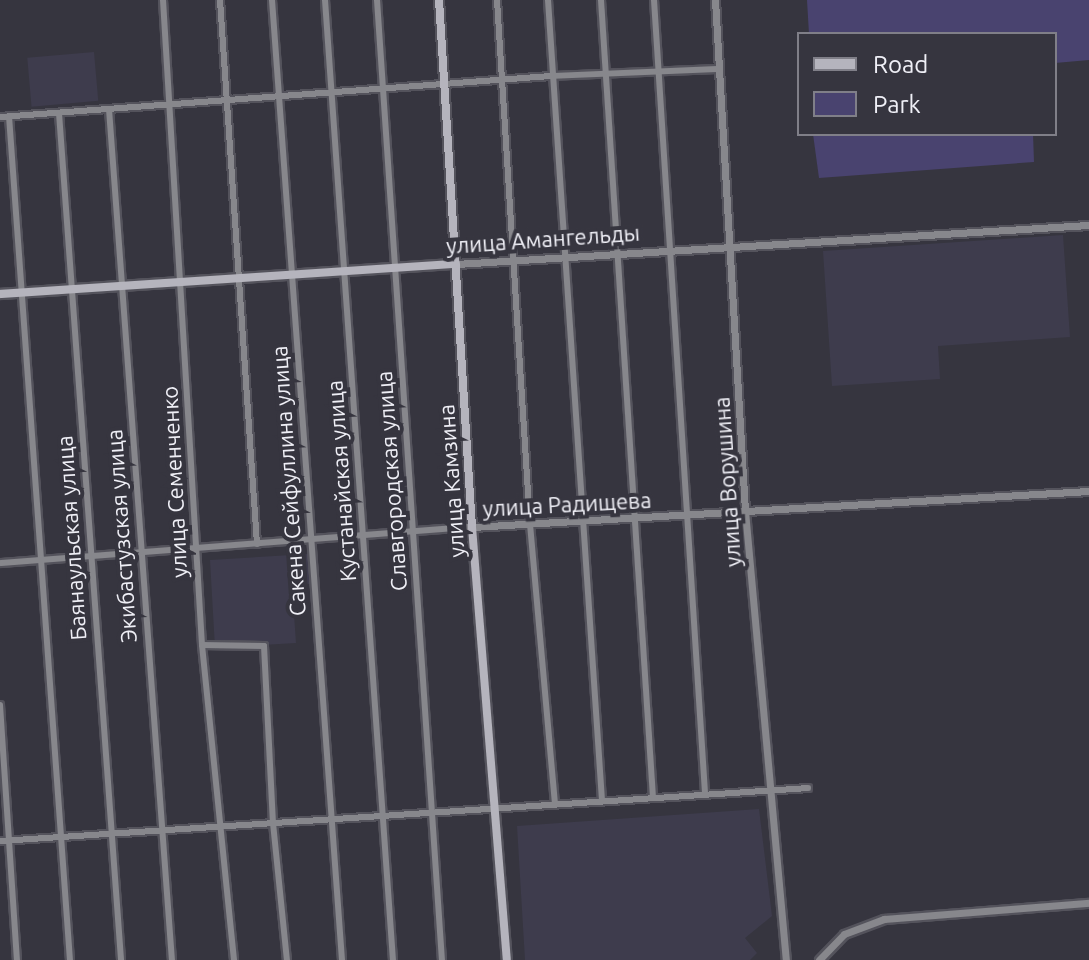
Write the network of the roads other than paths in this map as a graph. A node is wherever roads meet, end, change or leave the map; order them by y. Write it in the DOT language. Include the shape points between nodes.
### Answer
graph roads {
  1 [pos="163,0"];
  2 [pos="220,0"];
  3 [pos="272,0"];
  4 [pos="325,0"];
  5 [pos="377,0"];
  6 [pos="439,0"];
  7 [pos="497,0"];
  8 [pos="548,0"];
  9 [pos="601,0"];
  10 [pos="654,0"];
  11 [pos="715,0"];
  12 [pos="720,69"];
  13 [pos="659,72"];
  14 [pos="606,74"];
  15 [pos="551,76"];
  16 [pos="501,80"];
  17 [pos="444,84"];
  18 [pos="383,89"];
  19 [pos="331,93"];
  20 [pos="277,96"];
  21 [pos="226,100"];
  22 [pos="169,105"];
  23 [pos="109,109"];
  24 [pos="59,113"];
  25 [pos="9,116"];
  26 [pos="0,117"];
  27 [pos="1089,225"];
  28 [pos="730,244"];
  29 [pos="669,248"];
  30 [pos="617,252"];
  31 [pos="566,256"];
  32 [pos="514,260"];
  33 [pos="456,264"];
  34 [pos="395,268"];
  35 [pos="342,271"];
  36 [pos="291,275"];
  37 [pos="237,278"];
  38 [pos="180,282"];
  39 [pos="122,286"];
  40 [pos="73,289"];
  41 [pos="23,293"];
  42 [pos="0,294"];
  43 [pos="1089,491"];
  44 [pos="745,511"];
  45 [pos="686,514"];
  46 [pos="634,518"];
  47 [pos="581,521"];
  48 [pos="530,524"];
  49 [pos="472,527"];
  50 [pos="413,533"];
  51 [pos="365,537"];
  52 [pos="309,541"];
  53 [pos="257,544"];
  54 [pos="196,549"];
  55 [pos="139,553"];
  56 [pos="90,556"];
  57 [pos="44,560"];
  58 [pos="0,563"];
  59 [pos="202,645"];
  60 [pos="0,705"];
  61 [pos="808,788"];
  62 [pos="770,791"];
  63 [pos="705,793"];
  64 [pos="653,797"];
  65 [pos="602,801"];
  66 [pos="555,805"];
  67 [pos="494,809"];
  68 [pos="431,813"];
  69 [pos="379,816"];
  70 [pos="331,820"];
  71 [pos="273,823"];
  72 [pos="221,828"];
  73 [pos="162,832"];
  74 [pos="111,835"];
  75 [pos="61,838"];
  76 [pos="3,841"];
  77 [pos="1089,903"];
  78 [pos="17,960"];
  79 [pos="70,960"];
  80 [pos="121,960"];
  81 [pos="172,960"];
  82 [pos="234,960"];
  83 [pos="287,960"];
  84 [pos="342,960"];
  85 [pos="393,960"];
  86 [pos="442,960"];
  87 [pos="507,960"];
  88 [pos="786,960"];
  89 [pos="819,960"];
  1 -- 22 [label="street, улица Семенченко"];
  2 -- 21 [label="street"];
  3 -- 20 [label="street, Сакена Сейфуллина улица"];
  4 -- 19 [label="street, Кустанайская улица"];
  5 -- 18 [label="street, Славгородская улица"];
  6 -- 17 [label="main road, улица Камзина"];
  7 -- 16 [label="street"];
  8 -- 15 [label="street"];
  9 -- 14 [label="street"];
  10 -- 13 [label="street"];
  11 -- 12 [label="street, улица Ворушина"];
  12 -- 13 [label="street"];
  12 -- 28 [label="street, улица Ворушина"];
  13 -- 14 [label="street"];
  13 -- 29 [label="street"];
  14 -- 15 [label="street"];
  14 -- 30 [label="street"];
  15 -- 16 [label="street"];
  15 -- 31 [label="street"];
  16 -- 17 [label="street"];
  16 -- 32 [label="street"];
  17 -- 18 [label="street"];
  17 -- 33 [label="main road, улица Камзина"];
  18 -- 19 [label="street"];
  18 -- 34 [label="street, Славгородская улица"];
  19 -- 20 [label="street"];
  19 -- 35 [label="street, Кустанайская улица"];
  20 -- 21 [label="street"];
  20 -- 36 [label="street, Сакена Сейфуллина улица"];
  21 -- 22 [label="street"];
  21 -- 37 [label="street"];
  22 -- 23 [label="street"];
  22 -- 38 [label="street, улица Семенченко"];
  23 -- 24 [label="street"];
  23 -- 39 [label="street, Экибастузская улица"];
  24 -- 25 [label="street"];
  24 -- 40 [label="street, Баянаульская улица"];
  25 -- 26 [label="street"];
  25 -- 41 [label="street"];
  27 -- 28 [label="street, улица Амангельды"];
  28 -- 29 [label="street, улица Амангельды"];
  28 -- 44 [label="street, улица Ворушина"];
  29 -- 30 [label="street, улица Амангельды"];
  29 -- 45 [label="street"];
  30 -- 31 [label="street, улица Амангельды"];
  30 -- 46 [label="street"];
  31 -- 32 [label="street, улица Амангельды"];
  31 -- 47 [label="street"];
  32 -- 33 [label="street, улица Амангельды"];
  32 -- 48 [label="street"];
  33 -- 34 [label="main road, улица Амангельды"];
  33 -- 49 [label="main road, улица Камзина"];
  34 -- 35 [label="main road, улица Амангельды"];
  34 -- 50 [label="street, Славгородская улица"];
  35 -- 36 [label="main road, улица Амангельды"];
  35 -- 51 [label="street, Кустанайская улица"];
  36 -- 37 [label="main road, улица Амангельды"];
  36 -- 52 [label="street, Сакена Сейфуллина улица"];
  37 -- 38 [label="main road, улица Амангельды"];
  37 -- 53 [label="street"];
  38 -- 39 [label="main road, улица Амангельды"];
  38 -- 54 [label="street, улица Семенченко"];
  39 -- 40 [label="main road, улица Амангельды"];
  39 -- 55 [label="street, Экибастузская улица"];
  40 -- 41 [label="main road, улица Амангельды"];
  40 -- 56 [label="street, Баянаульская улица"];
  41 -- 42 [label="main road, улица Амангельды"];
  41 -- 57 [label="street"];
  43 -- 44 [label="street, улица Радищева"];
  44 -- 45 [label="street, улица Радищева"];
  44 -- 62 [label="street, улица Ворушина"];
  45 -- 46 [label="street, улица Радищева"];
  45 -- 63 [label="street"];
  46 -- 47 [label="street, улица Радищева"];
  46 -- 64 [label="street"];
  47 -- 48 [label="street, улица Радищева"];
  47 -- 65 [label="street"];
  48 -- 49 [label="street, улица Радищева"];
  48 -- 66 [label="street"];
  49 -- 50 [label="street, улица Радищева"];
  49 -- 67 [label="main road, улица Камзина"];
  50 -- 51 [label="street, улица Радищева"];
  50 -- 68 [label="street, Славгородская улица"];
  51 -- 52 [label="street, улица Радищева"];
  51 -- 69 [label="street, Кустанайская улица"];
  52 -- 53 [label="street, улица Радищева"];
  52 -- 70 [label="street, Сакена Сейфуллина улица"];
  53 -- 54 [label="street, улица Радищева"];
  54 -- 55 [label="street, улица Радищева"];
  54 -- 59 [label="street, улица Семенченко"];
  55 -- 56 [label="street, улица Радищева"];
  55 -- 73 [label="street, Экибастузская улица"];
  56 -- 57 [label="street, улица Радищева"];
  56 -- 74 [label="street, Баянаульская улица"];
  57 -- 58 [label="street, улица Радищева"];
  57 -- 75 [label="street"];
  59 -- 71 [label="street" via="262,643"];
  59 -- 72 [label="street, улица Семенченко"];
  60 -- 76 [label="street"];
  61 -- 62 [label="street"];
  62 -- 63 [label="street"];
  62 -- 88 [label="street, улица Ворушина"];
  63 -- 64 [label="street"];
  64 -- 65 [label="street"];
  65 -- 66 [label="street"];
  66 -- 67 [label="street"];
  67 -- 68 [label="street"];
  67 -- 87 [label="main road, улица Камзина"];
  68 -- 69 [label="street"];
  68 -- 86 [label="street, Славгородская улица"];
  69 -- 70 [label="street"];
  69 -- 85 [label="street, Кустанайская улица"];
  70 -- 71 [label="street"];
  70 -- 84 [label="street, Сакена Сейфуллина улица"];
  71 -- 72 [label="street"];
  71 -- 83 [label="street"];
  72 -- 73 [label="street"];
  72 -- 82 [label="street, улица Семенченко"];
  73 -- 74 [label="street"];
  73 -- 81 [label="street, Экибастузская улица"];
  74 -- 75 [label="street"];
  74 -- 80 [label="street, Баянаульская улица"];
  75 -- 76 [label="street"];
  75 -- 79 [label="street"];
  76 -- 78 [label="street"];
  77 -- 89 [label="street" via="884,919 844,934"];
}
